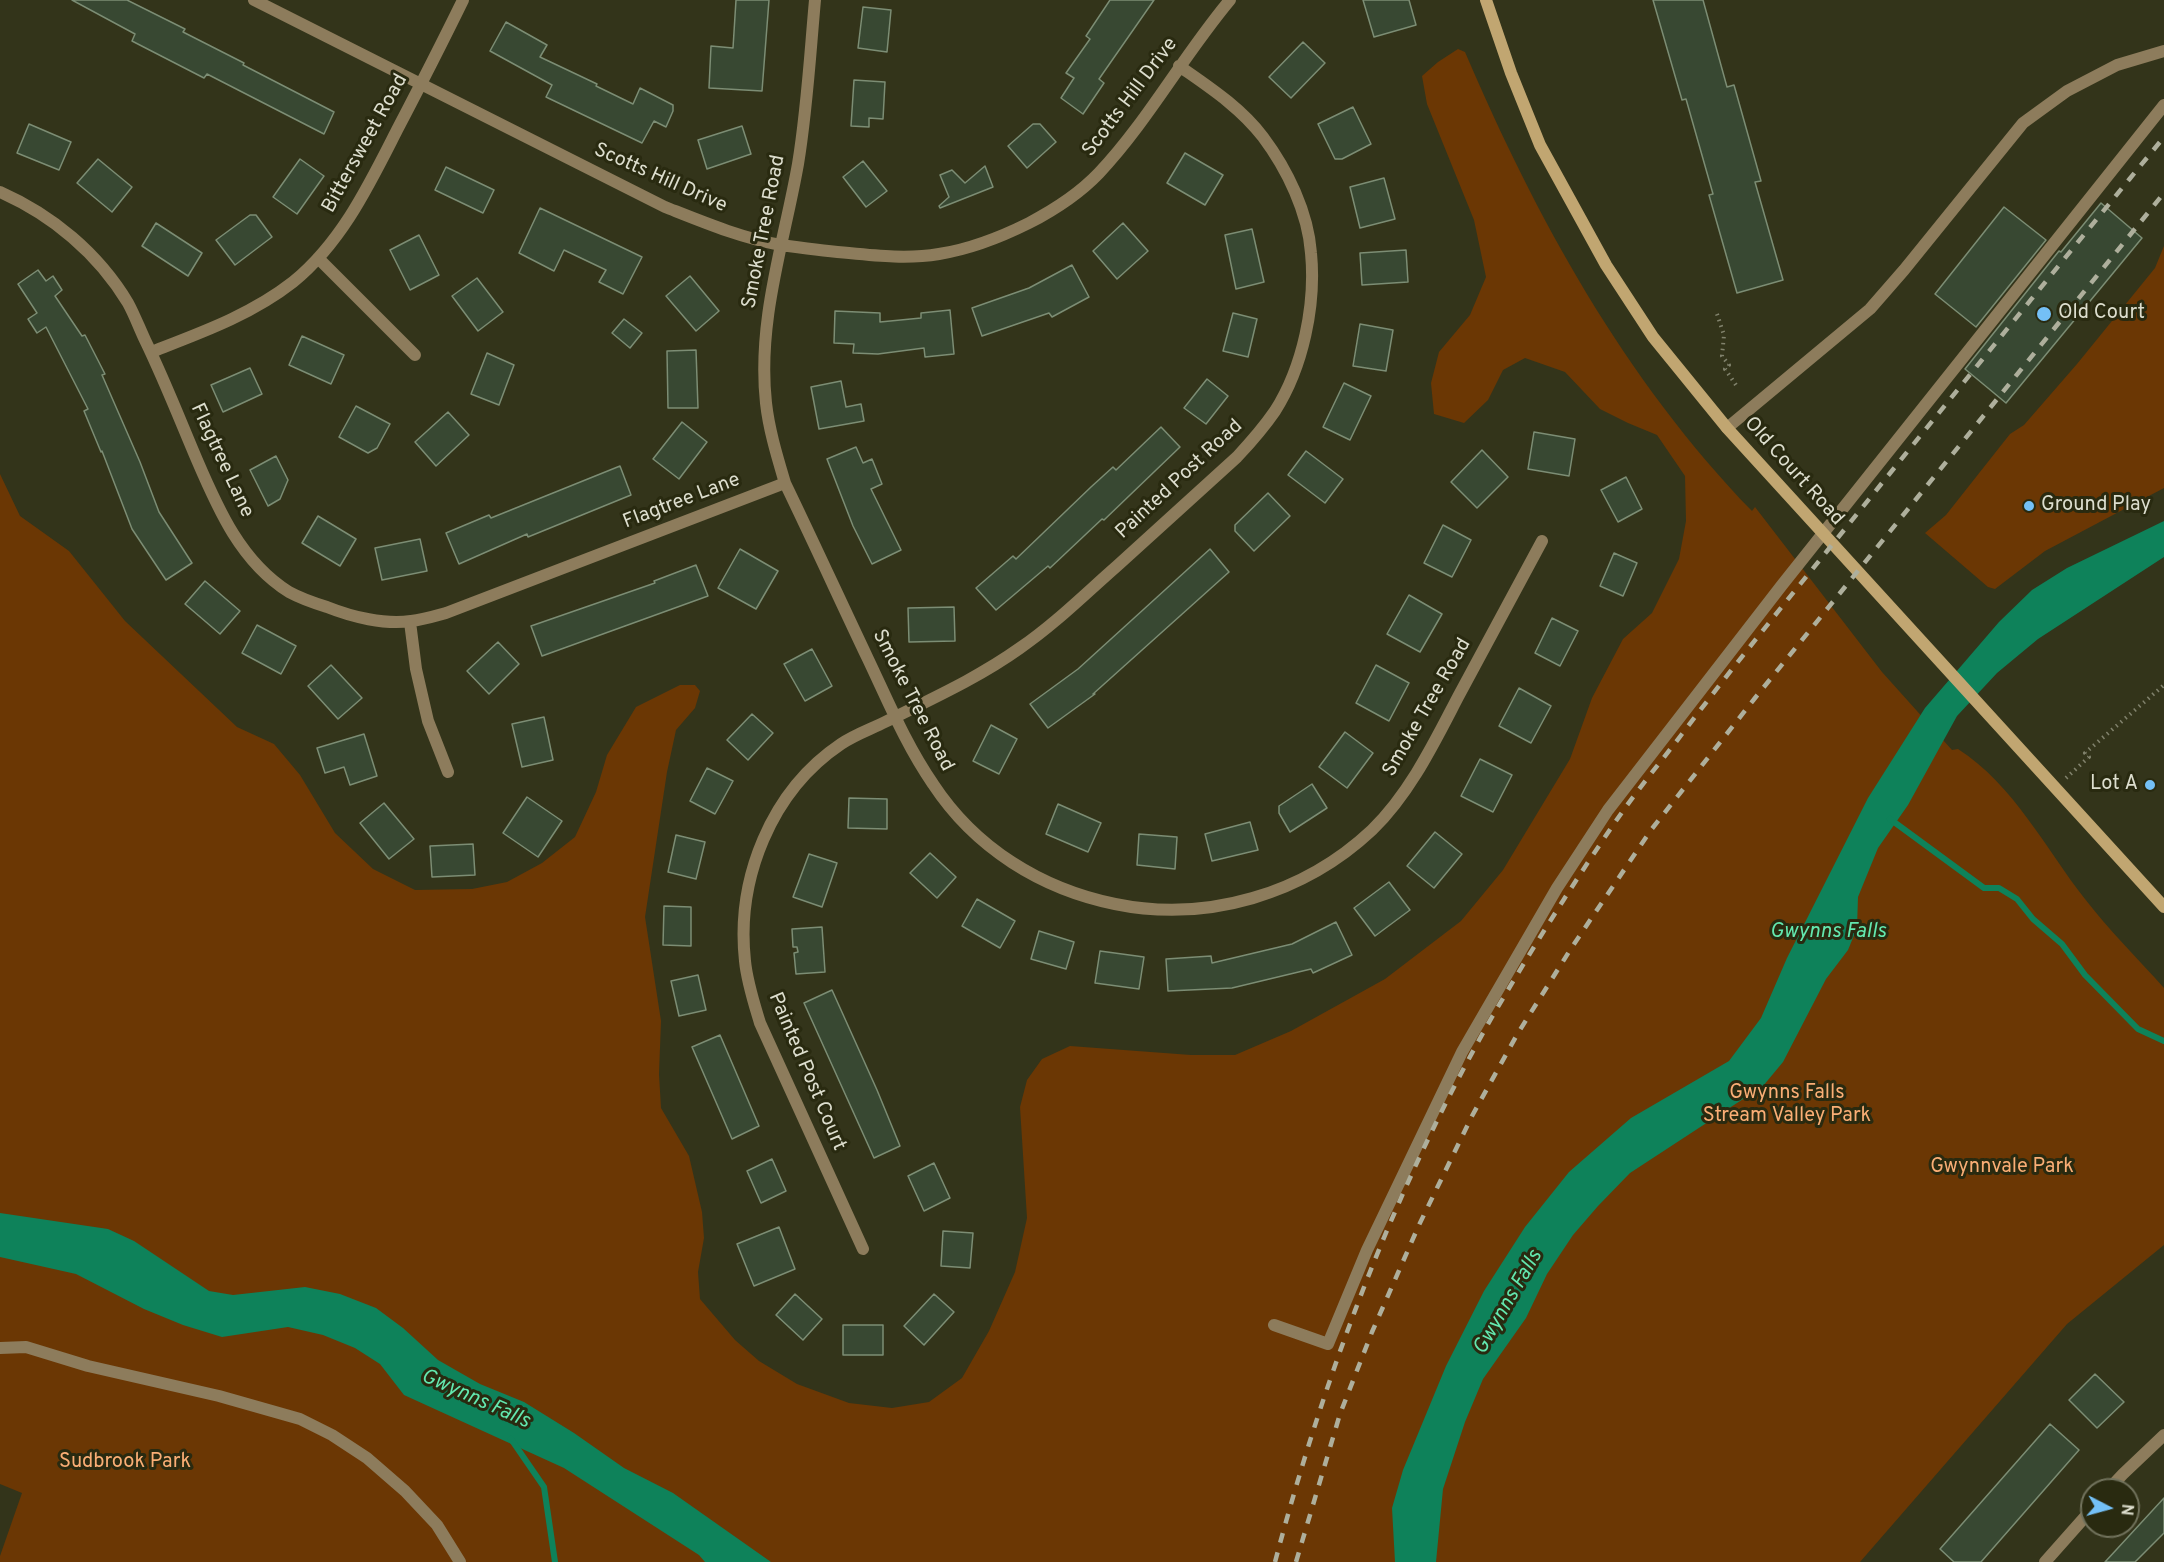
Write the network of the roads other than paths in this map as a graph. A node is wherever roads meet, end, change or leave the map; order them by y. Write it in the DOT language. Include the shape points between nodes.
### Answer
graph roads {
  1 [pos="254,0"];
  2 [pos="463,0"];
  3 [pos="814,0"];
  4 [pos="1230,0"];
  5 [pos="1486,0"];
  6 [pos="2164,51"];
  7 [pos="1179,66"];
  8 [pos="421,84"];
  9 [pos="2164,105"];
  10 [pos="0,192"];
  11 [pos="780,244"];
  12 [pos="318,258"];
  13 [pos="151,352"];
  14 [pos="415,355"];
  15 [pos="1727,428"];
  16 [pos="785,483"];
  17 [pos="1542,541"];
  18 [pos="410,622"];
  19 [pos="895,717"];
  20 [pos="448,772"];
  21 [pos="2164,907"];
  22 [pos="863,1249"];
  23 [pos="1274,1325"];
  24 [pos="0,1348"];
  25 [pos="2164,1436"];
  26 [pos="2119,1478"];
  27 [pos="2080,1523"];
  28 [pos="460,1562"];
  29 [pos="2045,1562"];
  1 -- 8 [label="street, Scotts Hill Drive"];
  2 -- 8 [label="street, Bittersweet Road"];
  3 -- 11 [label="street, Smoke Tree Road" via="805,118"];
  4 -- 7 [label="street, Scotts Hill Drive"];
  5 -- 15 [label="main road, Old Court Road" via="1540,145 1606,265 1653,337"];
  6 -- 15 [label="street" via="2117,65 2067,91 2023,123 1870,309"];
  7 -- 11 [label="street, Scotts Hill Drive" via="1125,144 1098,175 1059,206 1008,234 971,247 907,257"];
  7 -- 19 [label="street, Painted Post Road" via="1240,111 1262,136 1283,168 1304,217 1311,252 1311,286 1302,346 1291,380 1276,410 1237,457 1058,619 967,682"];
  8 -- 11 [label="street, Scotts Hill Drive" via="665,207"];
  8 -- 12 [label="street, Bittersweet Road" via="365,193"];
  9 -- 23 [label="street" via="1608,810 1557,888 1462,1052 1367,1250 1328,1344"];
  10 -- 13 [label="street, Flagtree Lane" via="26,203 83,247 128,303"];
  11 -- 16 [label="street, Smoke Tree Road" via="764,360 766,403"];
  12 -- 13 [label="street, Bittersweet Road" via="293,282 262,303 229,321"];
  12 -- 14 [label="street"];
  13 -- 18 [label="street, Flagtree Lane" via="229,529 261,567 289,592 340,612"];
  15 -- 21 [label="main road, Old Court Road"];
  16 -- 18 [label="street, Flagtree Lane" via="473,603"];
  16 -- 19 [label="street, Smoke Tree Road"];
  17 -- 19 [label="street, Smoke Tree Road" via="1405,790 1372,829 1333,861 1294,884 1250,899 1214,908 1125,906 1050,884 991,847 955,813 933,785"];
  18 -- 20 [label="street" via="428,721"];
  19 -- 22 [label="street, Painted Post Court" via="842,743 814,765 793,789 757,851 744,925 745,961 760,1023"];
  24 -- 28 [label="street" via="26,1347 300,1419 375,1464 437,1525"];
  25 -- 26 [label="street"];
  27 -- 29 [label="street"];
}
